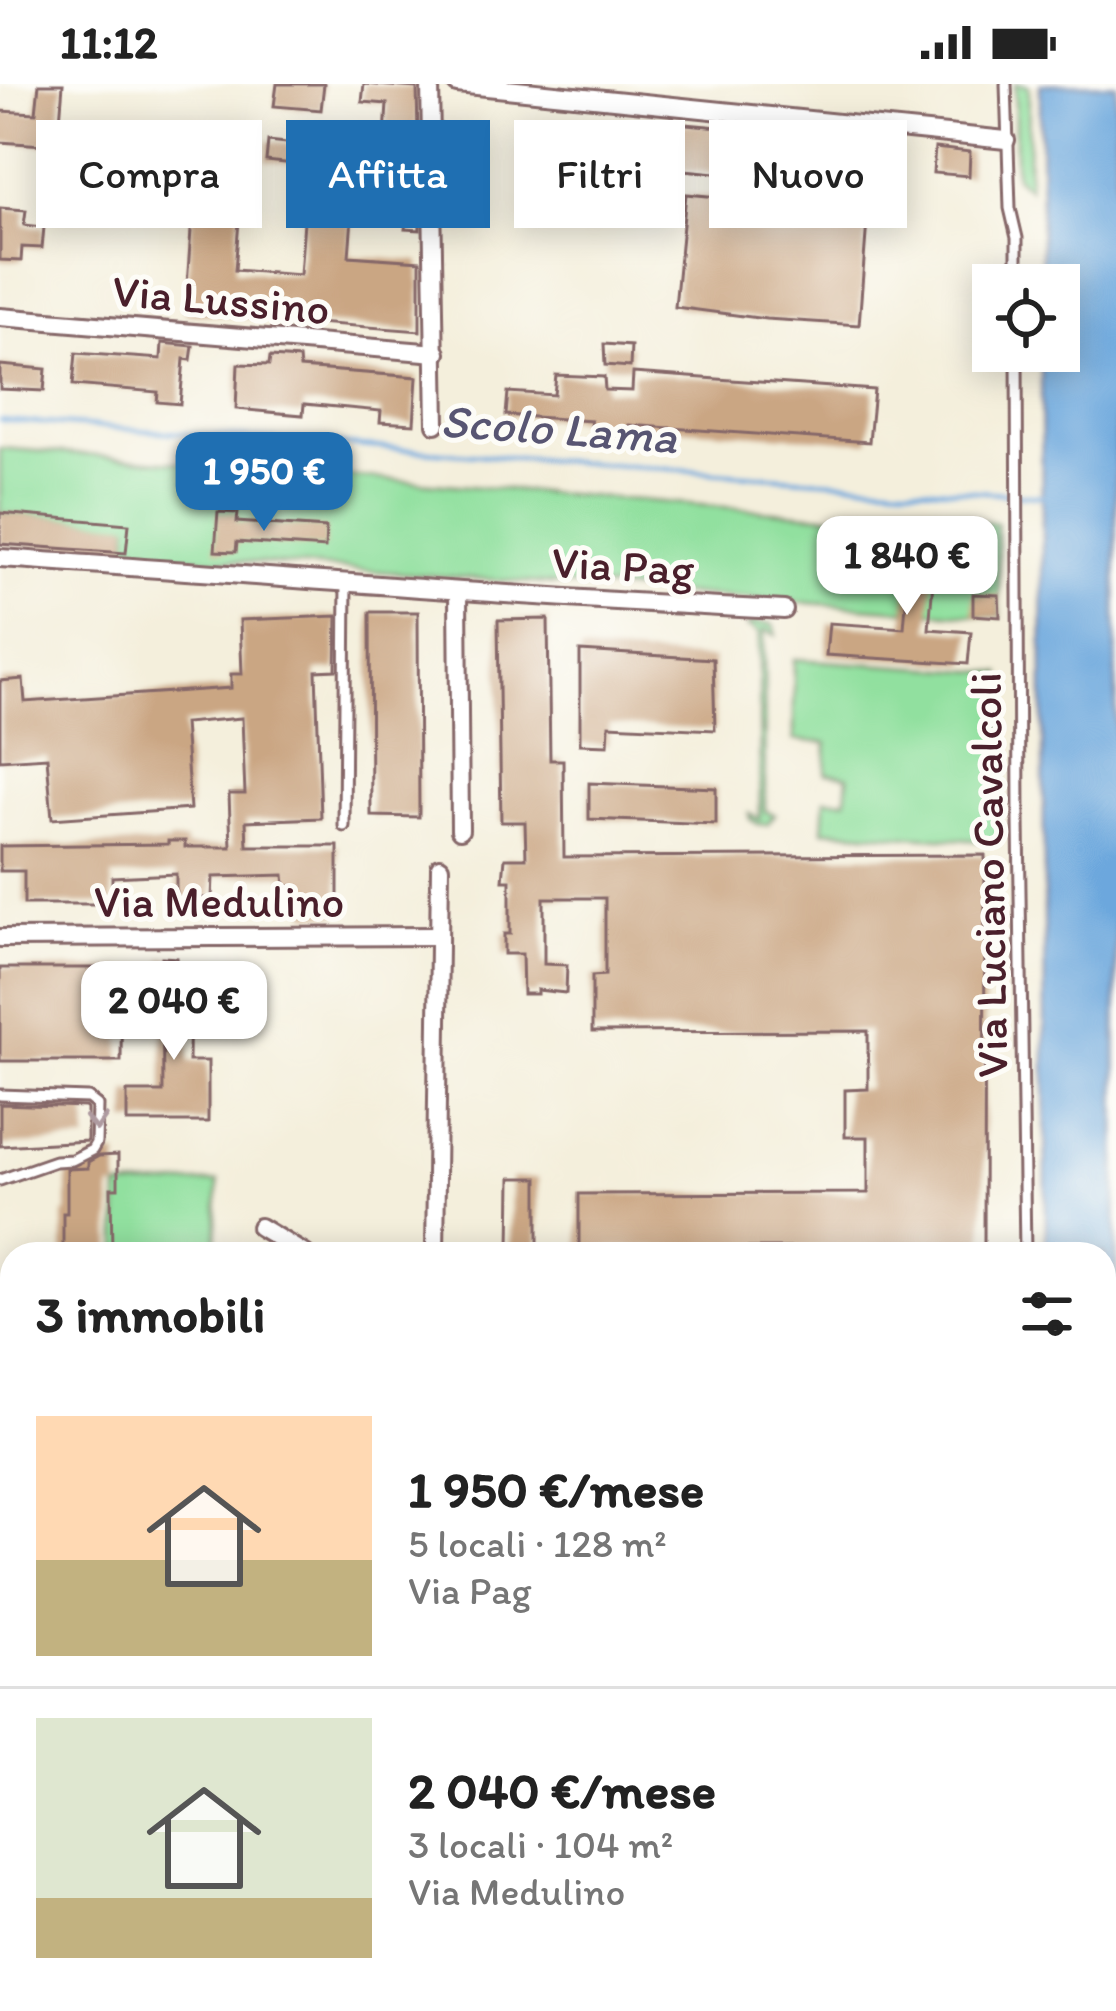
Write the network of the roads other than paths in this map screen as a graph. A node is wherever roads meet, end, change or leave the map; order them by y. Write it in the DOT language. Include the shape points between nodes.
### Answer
graph roads {
  1 [pos="430,84"];
  2 [pos="457,84"];
  3 [pos="1006,84"];
  4 [pos="1006,140"];
  5 [pos="1017,264"];
  6 [pos="0,317"];
  7 [pos="436,353"];
  8 [pos="1017,372"];
  9 [pos="436,424"];
  10 [pos="0,558"];
  11 [pos="346,581"];
  12 [pos="458,592"];
  13 [pos="784,610"];
  14 [pos="344,826"];
  15 [pos="460,830"];
  16 [pos="440,867"];
  17 [pos="437,936"];
  18 [pos="0,938"];
  19 [pos="0,1095"];
  20 [pos="0,1180"];
  21 [pos="260,1227"];
  22 [pos="285,1242"];
  23 [pos="435,1242"];
  24 [pos="1025,1242"];
  1 -- 7 [label="street"];
  2 -- 4 [label="street"];
  3 -- 4 [label="lane"];
  4 -- 5 [label="lane"];
  6 -- 7 [label="street, Via Lussino"];
  7 -- 9 [label="street"];
  8 -- 24 [label="lane, Via Luciano Cavalcoli"];
  10 -- 11 [label="street, Via Pag"];
  11 -- 12 [label="street, Via Pag"];
  11 -- 14 [label="lane"];
  12 -- 13 [label="street, Via Pag"];
  12 -- 15 [label="street"];
  16 -- 17 [label="street"];
  17 -- 18 [label="street, Via Medulino"];
  17 -- 23 [label="street"];
  19 -- 20 [label="lane, one-way" via="98,1105 92,1150"];
  21 -- 22 [label="street"];
}
